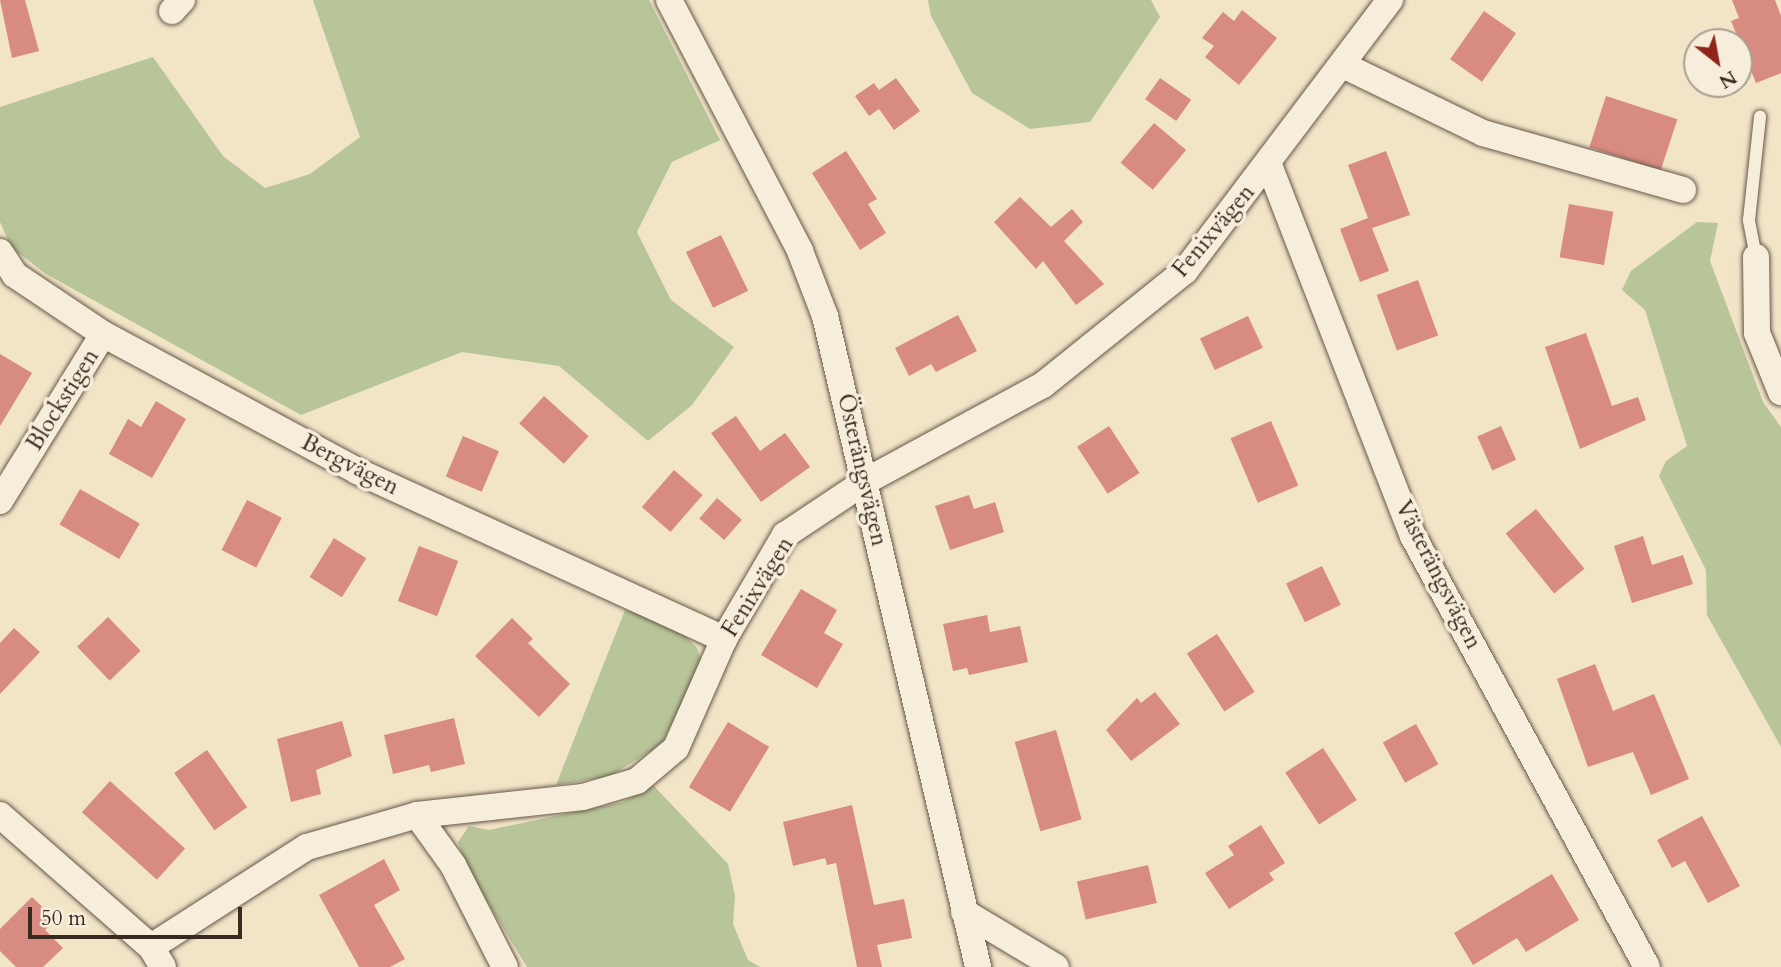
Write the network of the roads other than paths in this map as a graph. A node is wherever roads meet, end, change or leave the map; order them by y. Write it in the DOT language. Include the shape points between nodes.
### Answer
graph roads {
  1 [pos="669,0"];
  2 [pos="1390,0"];
  3 [pos="1343,65"];
  4 [pos="1760,117"];
  5 [pos="1269,164"];
  6 [pos="1683,190"];
  7 [pos="0,252"];
  8 [pos="1756,257"];
  9 [pos="103,334"];
  10 [pos="1781,392"];
  11 [pos="866,481"];
  12 [pos="0,501"];
  13 [pos="724,639"];
  14 [pos="0,815"];
  15 [pos="417,815"];
  16 [pos="964,912"];
  17 [pos="157,957"];
  18 [pos="505,967"];
  19 [pos="978,967"];
  20 [pos="1056,967"];
  21 [pos="1647,967"];
  1 -- 11 [label="street, Österängsvägen" via="800,250 825,316"];
  2 -- 3 [label="street, Fenixvägen"];
  3 -- 5 [label="street, Fenixvägen"];
  3 -- 6 [label="street" via="1483,133"];
  4 -- 8 [label="lane" via="1749,220"];
  5 -- 11 [label="street, Fenixvägen" via="1185,271 1043,385"];
  5 -- 21 [label="street, Västerängsvägen" via="1413,536"];
  7 -- 9 [label="street, Bergvägen" via="15,275"];
  8 -- 10 [label="street" via="1757,333"];
  9 -- 12 [label="street, Blockstigen"];
  9 -- 13 [label="street, Bergvägen" via="357,471"];
  11 -- 13 [label="street, Fenixvägen" via="785,535"];
  11 -- 16 [label="street, Österängsvägen"];
  13 -- 15 [label="street, Fenixvägen" via="676,748 637,781 583,797"];
  14 -- 17 [label="street"];
  15 -- 17 [label="street, Fenixvägen" via="307,847"];
  15 -- 18 [label="street" via="453,866"];
  16 -- 19 [label="street, Österängsvägen"];
  16 -- 20 [label="street"];
}
